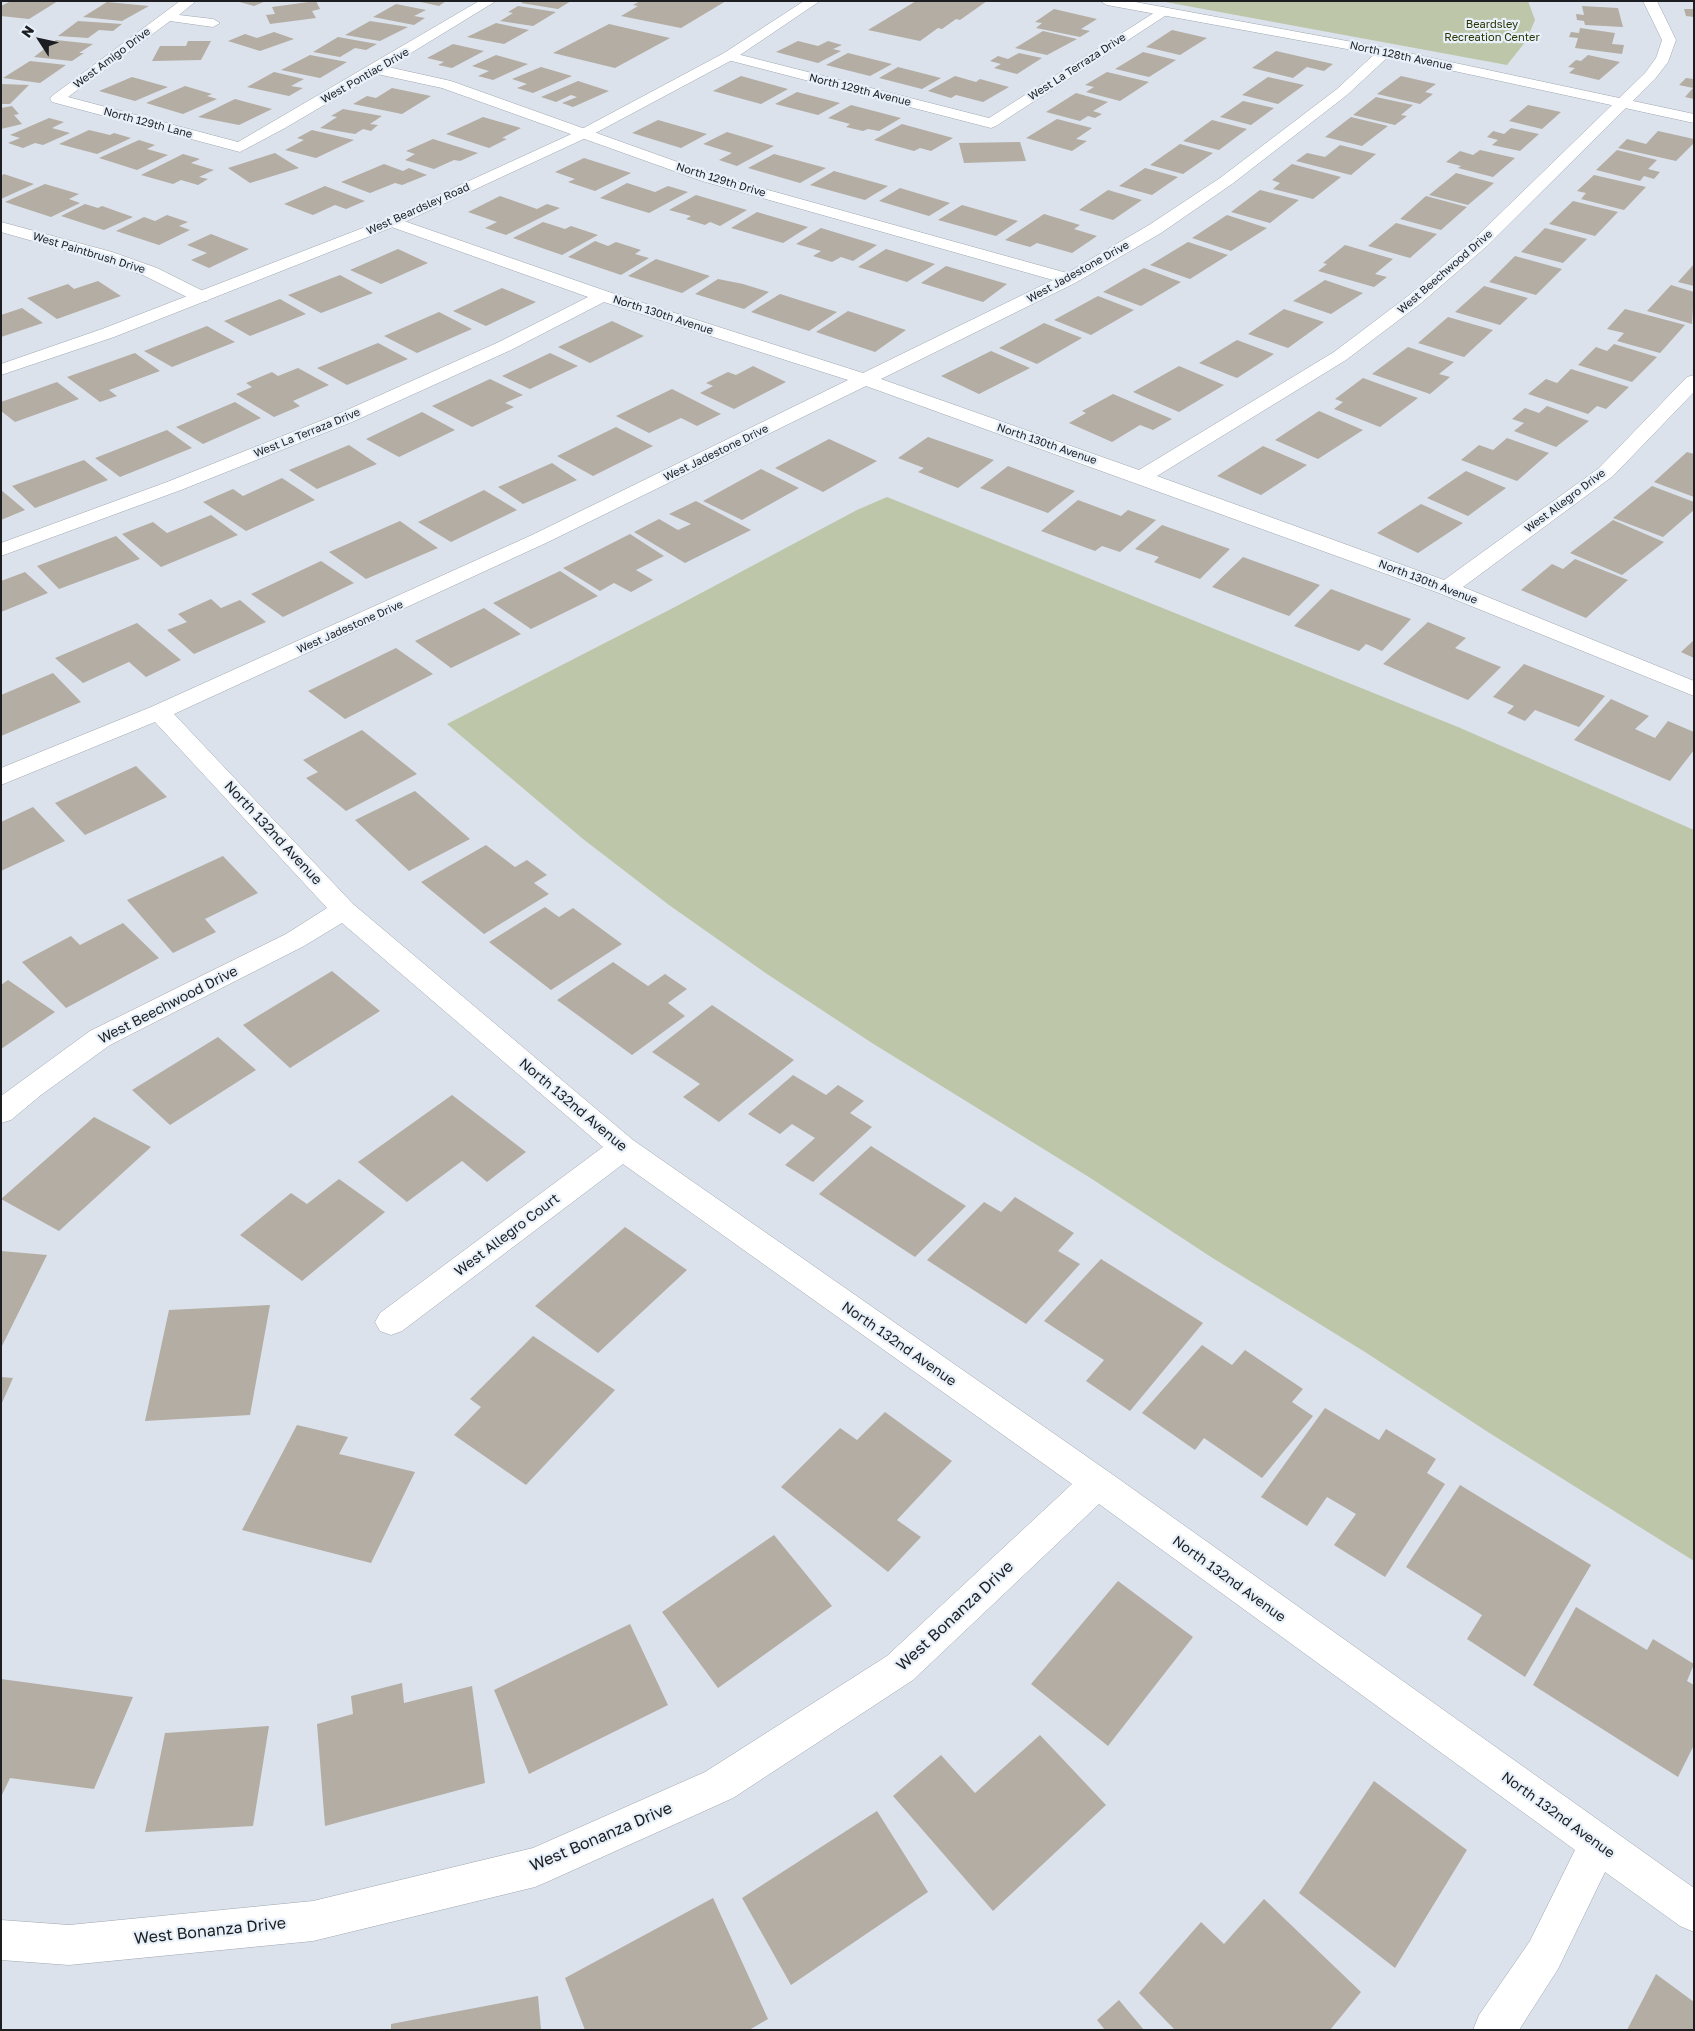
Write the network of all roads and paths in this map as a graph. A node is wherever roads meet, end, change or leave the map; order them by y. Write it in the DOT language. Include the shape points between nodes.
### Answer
graph roads {
  1 [pos="189,1"];
  2 [pos="489,1"];
  3 [pos="813,1"];
  4 [pos="1108,1"];
  5 [pos="1650,1"];
  6 [pos="1163,11"];
  7 [pos="167,17"];
  8 [pos="213,23"];
  9 [pos="1385,52"];
  10 [pos="729,56"];
  11 [pos="376,69"];
  12 [pos="57,99"];
  13 [pos="1622,103"];
  14 [pos="1694,119"];
  15 [pos="991,123"];
  16 [pos="583,134"];
  17 [pos="240,147"];
  18 [pos="392,222"];
  19 [pos="1,227"];
  20 [pos="1069,279"];
  21 [pos="603,296"];
  22 [pos="202,297"];
  23 [pos="1,370"];
  24 [pos="867,380"];
  25 [pos="1694,381"];
  26 [pos="1141,477"];
  27 [pos="1,550"];
  28 [pos="1447,588"];
  29 [pos="1694,689"];
  30 [pos="159,712"];
  31 [pos="1,777"];
  32 [pos="344,910"];
  33 [pos="1,1112"];
  34 [pos="623,1148"];
  35 [pos="391,1322"];
  36 [pos="1097,1483"];
  37 [pos="1598,1844"];
  38 [pos="1694,1912"];
  39 [pos="1,1940"];
  40 [pos="1494,2030"];
  1 -- 7 [label="street, West Amigo Drive"];
  2 -- 11 [label="street, West Pontiac Drive"];
  3 -- 10 [label="street, West Beardsley Road"];
  4 -- 6 [label="street, North 128th Avenue"];
  5 -- 13 [label="street, West Beechwood Drive" via="1668,40 1663,59"];
  6 -- 9 [label="street, North 128th Avenue"];
  6 -- 15 [label="street, West La Terraza Drive"];
  7 -- 8 [label="street"];
  7 -- 12 [label="street, West Amigo Drive"];
  9 -- 13 [label="street, North 128th Avenue"];
  9 -- 20 [label="street, West Jadestone Drive" via="1342,92 1226,181 1155,229"];
  10 -- 15 [label="street, North 129th Avenue"];
  10 -- 16 [label="street, West Beardsley Road"];
  11 -- 16 [label="street, North 129th Drive" via="446,84"];
  11 -- 17 [label="street, West Pontiac Drive"];
  12 -- 17 [label="street, North 129th Lane"];
  13 -- 14 [label="street, North 128th Avenue"];
  13 -- 26 [label="street, West Beechwood Drive" via="1481,242 1414,300 1340,356"];
  16 -- 18 [label="street, West Beardsley Road"];
  16 -- 20 [label="street, North 129th Drive" via="708,178"];
  18 -- 21 [label="street, North 130th Avenue"];
  18 -- 22 [label="street, West Beardsley Road"];
  19 -- 22 [label="street, West Paintbrush Drive" via="106,256 151,272"];
  20 -- 24 [label="street, West Jadestone Drive"];
  21 -- 24 [label="street, North 130th Avenue"];
  21 -- 27 [label="street, West La Terraza Drive" via="504,346 345,418"];
  22 -- 23 [label="street, West Beardsley Road"];
  24 -- 26 [label="street, North 130th Avenue"];
  24 -- 30 [label="street, West Jadestone Drive" via="540,540"];
  25 -- 28 [label="street, West Allegro Drive" via="1606,472"];
  26 -- 28 [label="street, North 130th Avenue"];
  28 -- 29 [label="street, North 130th Avenue"];
  30 -- 31 [label="street, West Jadestone Drive"];
  30 -- 32 [label="street, North 132nd Avenue"];
  32 -- 33 [label="street, West Beechwood Drive" via="295,940 100,1038"];
  32 -- 34 [label="street, North 132nd Avenue"];
  34 -- 35 [label="street, West Allegro Court"];
  34 -- 36 [label="street, North 132nd Avenue"];
  36 -- 37 [label="street, North 132nd Avenue"];
  36 -- 39 [label="street, West Bonanza Drive" via="900,1668 719,1785 535,1868 313,1921 69,1945"];
  37 -- 38 [label="street, North 132nd Avenue"];
  37 -- 40 [label="street" via="1544,1955"];
}
